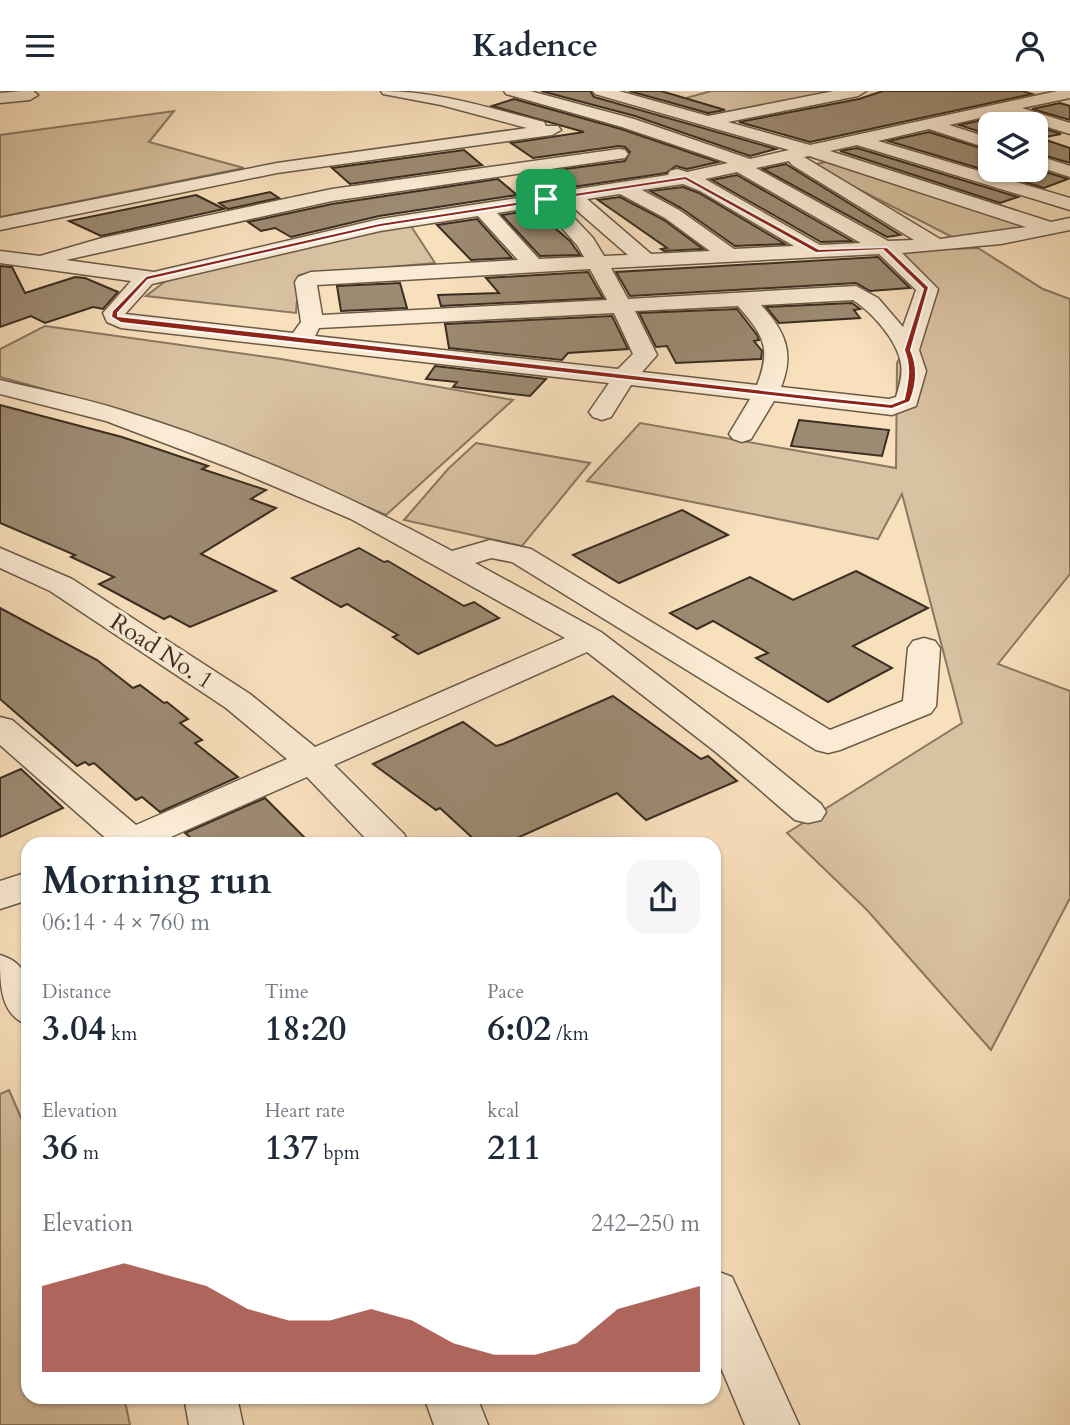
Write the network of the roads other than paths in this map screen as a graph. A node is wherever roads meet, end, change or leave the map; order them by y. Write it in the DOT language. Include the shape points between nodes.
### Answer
graph roads {
  1 [pos="389,91"];
  2 [pos="480,91"];
  3 [pos="512,91"];
  4 [pos="601,91"];
  5 [pos="858,91"];
  6 [pos="683,94"];
  7 [pos="30,95"];
  8 [pos="976,96"];
  9 [pos="1065,97"];
  10 [pos="0,98"];
  11 [pos="442,100"];
  12 [pos="646,104"];
  13 [pos="1004,112"];
  14 [pos="1010,112"];
  15 [pos="978,114"];
  16 [pos="706,121"];
  17 [pos="929,124"];
  18 [pos="1048,124"];
  19 [pos="799,129"];
  20 [pos="1070,129"];
  21 [pos="898,130"];
  22 [pos="763,138"];
  23 [pos="854,139"];
  24 [pos="978,140"];
  25 [pos="1048,140"];
  26 [pos="586,142"];
  27 [pos="1070,147"];
  28 [pos="808,150"];
  29 [pos="978,154"];
  30 [pos="787,155"];
  31 [pos="1048,164"];
  32 [pos="744,165"];
  33 [pos="652,166"];
  34 [pos="1070,172"];
  35 [pos="1048,175"];
  36 [pos="470,176"];
  37 [pos="686,178"];
  38 [pos="1070,182"];
  39 [pos="184,186"];
  40 [pos="624,188"];
  41 [pos="572,196"];
  42 [pos="546,199"];
  43 [pos="510,204"];
  44 [pos="1070,204"];
  45 [pos="482,208"];
  46 [pos="238,215"];
  47 [pos="412,219"];
  48 [pos="0,224"];
  49 [pos="1060,226"];
  50 [pos="936,245"];
  51 [pos="885,248"];
  52 [pos="818,251"];
  53 [pos="729,255"];
  54 [pos="0,257"];
  55 [pos="645,258"];
  56 [pos="597,261"];
  57 [pos="36,262"];
  58 [pos="534,266"];
  59 [pos="444,270"];
  60 [pos="146,278"];
  61 [pos="927,289"];
  62 [pos="856,293"];
  63 [pos="744,299"];
  64 [pos="620,306"];
  65 [pos="493,313"];
  66 [pos="306,332"];
  67 [pos="907,350"];
  68 [pos="510,364"];
  69 [pos="625,376"];
  70 [pos="0,387"];
  71 [pos="764,393"];
  72 [pos="602,412"];
  73 [pos="742,434"];
  74 [pos="0,557"];
  75 [pos="449,562"];
  76 [pos="590,639"];
  77 [pos="924,648"];
  78 [pos="0,727"];
  79 [pos="313,763"];
  80 [pos="808,812"];
  81 [pos="124,837"];
  82 [pos="145,837"];
  83 [pos="385,837"];
  84 [pos="21,888"];
  85 [pos="0,896"];
  86 [pos="0,969"];
  87 [pos="21,1000"];
  88 [pos="721,1308"];
  89 [pos="212,1404"];
  90 [pos="454,1404"];
  91 [pos="216,1425"];
  92 [pos="461,1425"];
  93 [pos="772,1425"];
  1 -- 11 [label="street"];
  2 -- 11 [label="street"];
  3 -- 32 [label="street" via="650,130"];
  4 -- 12 [label="street"];
  5 -- 16 [label="street"];
  6 -- 12 [label="street"];
  7 -- 10 [label="street"];
  8 -- 13 [label="street"];
  9 -- 14 [label="street"];
  11 -- 39 [label="street" via="558,132 277,168"];
  12 -- 16 [label="street"];
  15 -- 17 [label="street"];
  16 -- 22 [label="street"];
  17 -- 21 [label="street"];
  17 -- 24 [label="street"];
  18 -- 20 [label="street"];
  19 -- 22 [label="street"];
  21 -- 23 [label="street"];
  21 -- 29 [label="street"];
  22 -- 28 [label="street"];
  23 -- 28 [label="street"];
  23 -- 44 [label="street"];
  25 -- 27 [label="street"];
  26 -- 36 [label="street" via="624,156"];
  28 -- 30 [label="street"];
  28 -- 49 [label="street"];
  30 -- 32 [label="street"];
  30 -- 50 [label="street"];
  31 -- 34 [label="street"];
  32 -- 37 [label="street"];
  32 -- 51 [label="street"];
  33 -- 37 [label="street"];
  35 -- 38 [label="street"];
  36 -- 43 [label="street"];
  36 -- 46 [label="street" via="332,195"];
  37 -- 40 [label="street"];
  37 -- 52 [label="street"];
  39 -- 46 [label="street"];
  39 -- 48 [label="street"];
  40 -- 41 [label="street"];
  40 -- 53 [label="street" via="672,214"];
  41 -- 42 [label="street"];
  41 -- 55 [label="street"];
  42 -- 43 [label="street"];
  42 -- 56 [label="street" via="586,242"];
  43 -- 45 [label="street"];
  45 -- 47 [label="street"];
  45 -- 58 [label="street"];
  46 -- 57 [label="street"];
  47 -- 59 [label="street"];
  47 -- 60 [label="street"];
  49 -- 50 [label="street"];
  50 -- 51 [label="street"];
  51 -- 52 [label="street"];
  51 -- 61 [label="street"];
  52 -- 53 [label="street"];
  53 -- 55 [label="street"];
  54 -- 57 [label="street"];
  55 -- 56 [label="street"];
  56 -- 58 [label="street"];
  56 -- 64 [label="street"];
  57 -- 60 [label="street"];
  58 -- 59 [label="street"];
  59 -- 66 [label="street" via="311,279 306,282"];
  60 -- 66 [label="street" via="115,317 121,321"];
  61 -- 62 [label="street"];
  61 -- 67 [label="street"];
  62 -- 63 [label="street"];
  62 -- 67 [label="street" via="869,298"];
  63 -- 64 [label="street"];
  63 -- 71 [label="street" via="777,345 778,361"];
  64 -- 65 [label="street"];
  64 -- 69 [label="street" via="645,355"];
  65 -- 66 [label="street"];
  65 -- 68 [label="street"];
  66 -- 68 [label="street"];
  67 -- 71 [label="street" via="913,376 907,401 899,406"];
  68 -- 69 [label="street"];
  69 -- 71 [label="street"];
  69 -- 72 [label="street"];
  70 -- 75 [label="street" via="115,416 247,465 360,513"];
  71 -- 73 [label="street"];
  74 -- 79 [label="street, Road No. 1" via="61,585 238,701"];
  75 -- 76 [label="street"];
  75 -- 77 [label="street" via="489,549 521,555 828,743 919,706"];
  76 -- 79 [label="street"];
  76 -- 80 [label="street"];
  78 -- 81 [label="street"];
  79 -- 82 [label="street"];
  79 -- 83 [label="street, Road No. 1"];
  84 -- 85 [label="street"];
  86 -- 87 [label="street"];
  88 -- 93 [label="street"];
  89 -- 91 [label="street"];
  90 -- 92 [label="street"];
}
